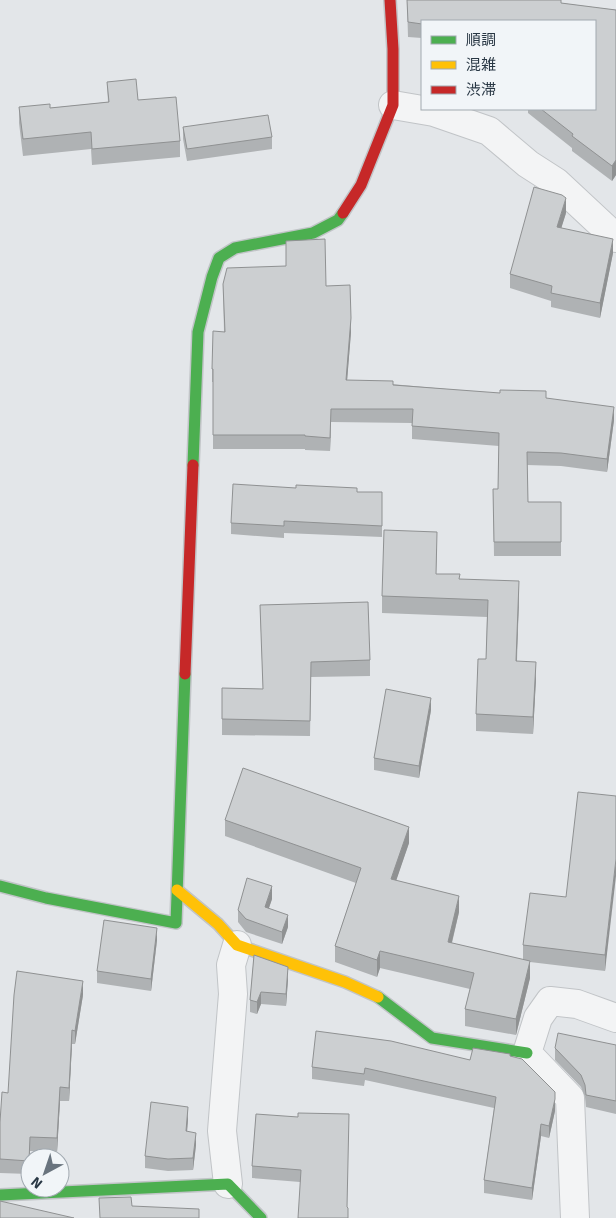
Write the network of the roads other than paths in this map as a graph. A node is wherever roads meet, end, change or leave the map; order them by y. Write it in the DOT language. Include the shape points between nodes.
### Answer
graph roads {
  1 [pos="390,0"];
  2 [pos="393,105"];
  3 [pos="421,110"];
  4 [pos="422,110"];
  5 [pos="616,238"];
  6 [pos="0,886"];
  7 [pos="177,890"];
  8 [pos="237,946"];
  9 [pos="616,1018"];
  10 [pos="527,1053"];
  11 [pos="228,1184"];
  12 [pos="0,1194"];
  13 [pos="261,1218"];
  14 [pos="576,1218"];
  1 -- 2 [label="street"];
  2 -- 3 [label="street"];
  2 -- 7 [label="street" via="361,185 338,220 313,233 235,248 219,258 212,277 198,332"];
  4 -- 5 [label="street" via="489,131 528,164 556,182"];
  6 -- 7 [label="street" via="176,923"];
  7 -- 8 [label="street" via="218,924"];
  8 -- 10 [label="street" via="345,982 378,997 432,1038"];
  8 -- 11 [label="street" via="231,965 233,994 222,1131"];
  9 -- 10 [label="street" via="577,1004 550,1001 538,1018"];
  10 -- 14 [label="street" via="570,1098"];
  11 -- 12 [label="street"];
  11 -- 13 [label="street"];
}
